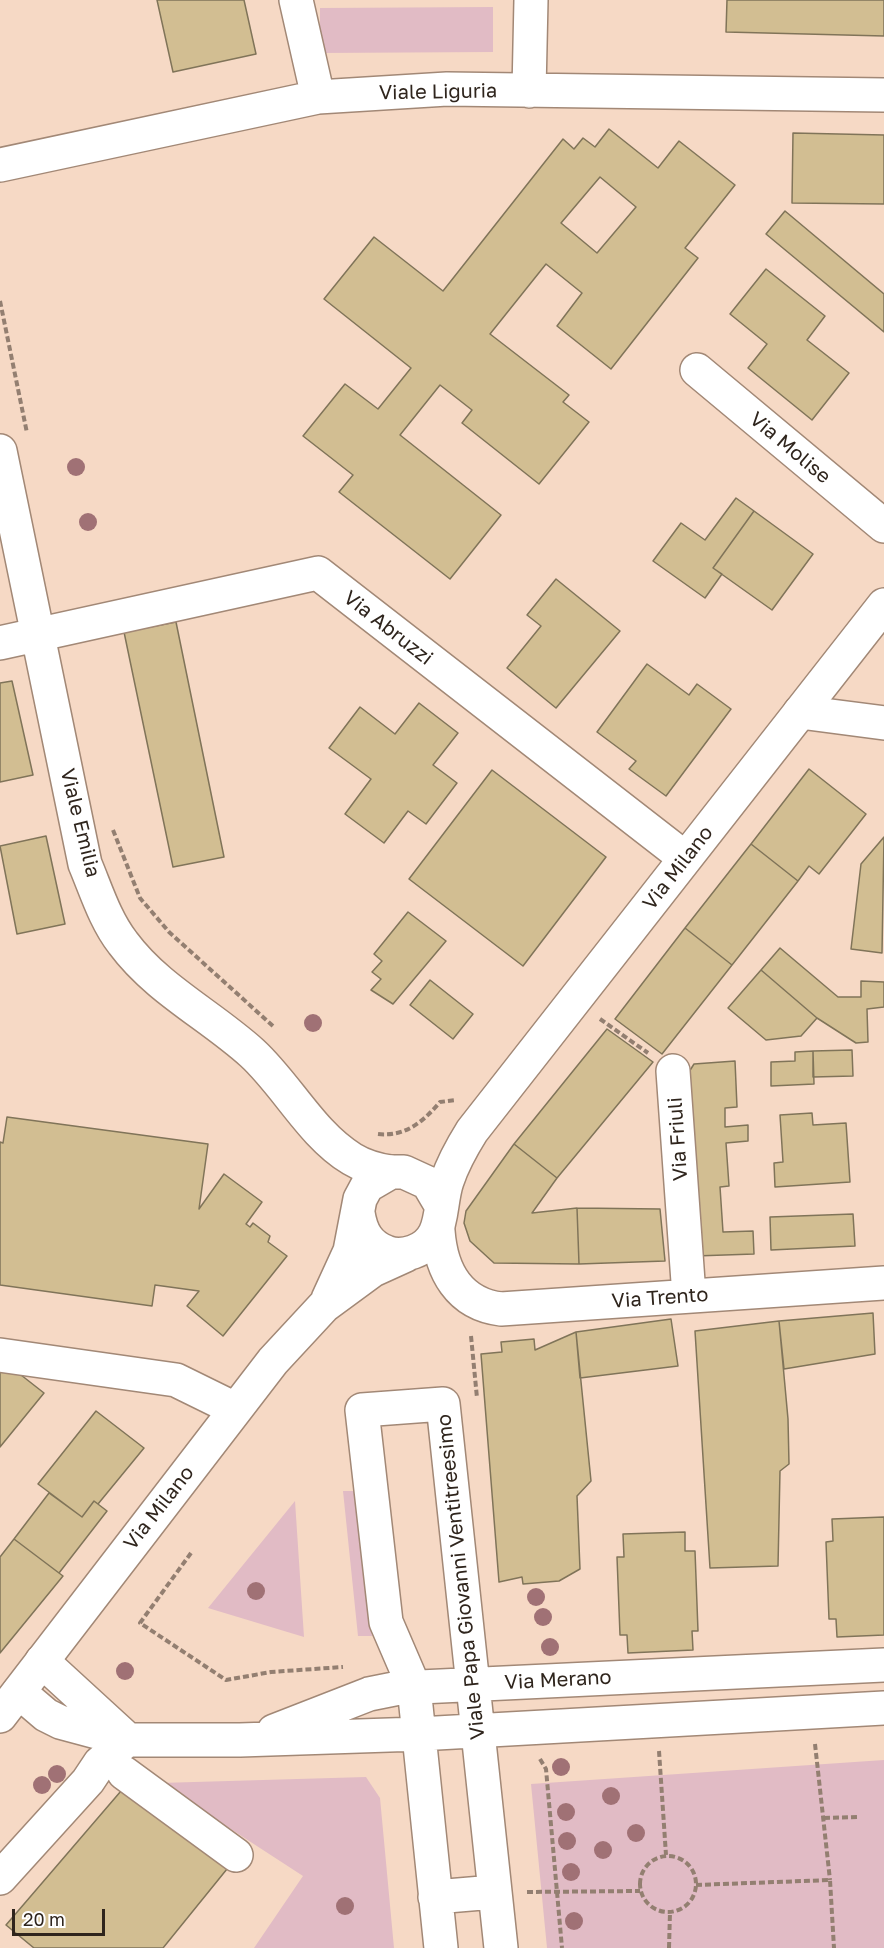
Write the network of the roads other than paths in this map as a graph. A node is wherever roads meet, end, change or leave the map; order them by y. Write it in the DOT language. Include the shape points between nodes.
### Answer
graph roads {
  1 [pos="296,0"];
  2 [pos="531,0"];
  3 [pos="530,91"];
  4 [pos="884,96"];
  5 [pos="318,97"];
  6 [pos="0,165"];
  7 [pos="697,370"];
  8 [pos="0,451"];
  9 [pos="884,526"];
  10 [pos="884,605"];
  11 [pos="38,634"];
  12 [pos="0,643"];
  13 [pos="800,712"];
  14 [pos="884,723"];
  15 [pos="685,858"];
  16 [pos="673,1071"];
  17 [pos="476,1126"];
  18 [pos="330,1141"];
  19 [pos="397,1172"];
  20 [pos="358,1213"];
  21 [pos="439,1218"];
  22 [pos="406,1255"];
  23 [pos="451,1275"];
  24 [pos="884,1282"];
  25 [pos="688,1296"];
  26 [pos="324,1306"];
  27 [pos="0,1355"];
  28 [pos="235,1409"];
  29 [pos="42,1661"];
  30 [pos="884,1665"];
  31 [pos="471,1684"];
  32 [pos="414,1687"];
  33 [pos="10,1704"];
  34 [pos="884,1708"];
  35 [pos="476,1731"];
  36 [pos="418,1734"];
  37 [pos="128,1740"];
  38 [pos="240,1740"];
  39 [pos="124,1773"];
  40 [pos="236,1855"];
  41 [pos="0,1878"];
  42 [pos="494,1892"];
  43 [pos="435,1897"];
  44 [pos="441,1948"];
  45 [pos="501,1948"];
  1 -- 5 [label="street"];
  2 -- 3 [label="street"];
  3 -- 4 [label="street, Viale Liguria"];
  3 -- 5 [label="street, Viale Liguria" via="447,89"];
  5 -- 6 [label="street, Viale Liguria"];
  7 -- 9 [label="street, Via Molise"];
  8 -- 11 [label="street, Viale Emilia"];
  10 -- 13 [label="street, Via Milano"];
  11 -- 12 [label="street"];
  11 -- 15 [label="street, Via Abruzzi" via="318,573"];
  11 -- 18 [label="street, Viale Emilia" via="86,864 117,934 154,977 253,1053"];
  13 -- 14 [label="street"];
  13 -- 15 [label="street, Via Milano"];
  15 -- 17 [label="street, Via Milano"];
  16 -- 25 [label="street, Via Friuli"];
  17 -- 19 [label="street, Via Milano" via="434,1159"];
  17 -- 21 [label="street, Via Milano" via="456,1157"];
  18 -- 19 [label="street, Viale Emilia" via="351,1159 372,1169"];
  18 -- 20 [label="street, Viale Emilia"];
  19 -- 20 [label="street, Via Milano" via="368,1186"];
  19 -- 21 [label="street" via="428,1183"];
  20 -- 22 [label="street" via="367,1240 378,1249"];
  20 -- 26 [label="street, Via Milano" via="350,1251"];
  21 -- 22 [label="street, Via Milano" via="419,1250"];
  21 -- 23 [label="street, Via Trento" via="442,1254"];
  22 -- 23 [label="street, Via Trento" via="425,1258"];
  22 -- 26 [label="street, Via Milano" via="373,1270"];
  23 -- 25 [label="street, Via Trento" via="470,1300 501,1309"];
  24 -- 25 [label="street, Via Trento"];
  26 -- 28 [label="street, Via Milano"];
  27 -- 28 [label="street" via="176,1380"];
  28 -- 29 [label="street, Via Milano"];
  29 -- 33 [label="street, Via Milano"];
  29 -- 37 [label="street"];
  30 -- 31 [label="street, Via Merano"];
  31 -- 32 [label="street, Via Merano"];
  31 -- 32 [label="street, Viale Papa Giovanni Ventitreesimo" via="443,1404 362,1410 386,1622"];
  31 -- 35 [label="street, Viale Papa Giovanni Ventitreesimo"];
  32 -- 36 [label="street, Viale Papa Giovanni Ventitreesimo"];
  32 -- 38 [label="street, Via Merano" via="376,1692"];
  33 -- 37 [label="street, Via Merano"];
  34 -- 35 [label="street, Via Merano"];
  35 -- 36 [label="street, Via Merano"];
  35 -- 42 [label="street, Viale Papa Giovanni Ventitreesimo"];
  36 -- 38 [label="street, Via Merano"];
  36 -- 43 [label="street, Viale Papa Giovanni Ventitreesimo"];
  37 -- 38 [label="street, Via Merano"];
  37 -- 41 [label="street" via="100,1763"];
  39 -- 40 [label="street"];
  42 -- 43 [label="street"];
  42 -- 45 [label="street, Viale Papa Giovanni Ventitreesimo"];
  43 -- 44 [label="street, Viale Papa Giovanni Ventitreesimo"];
}
